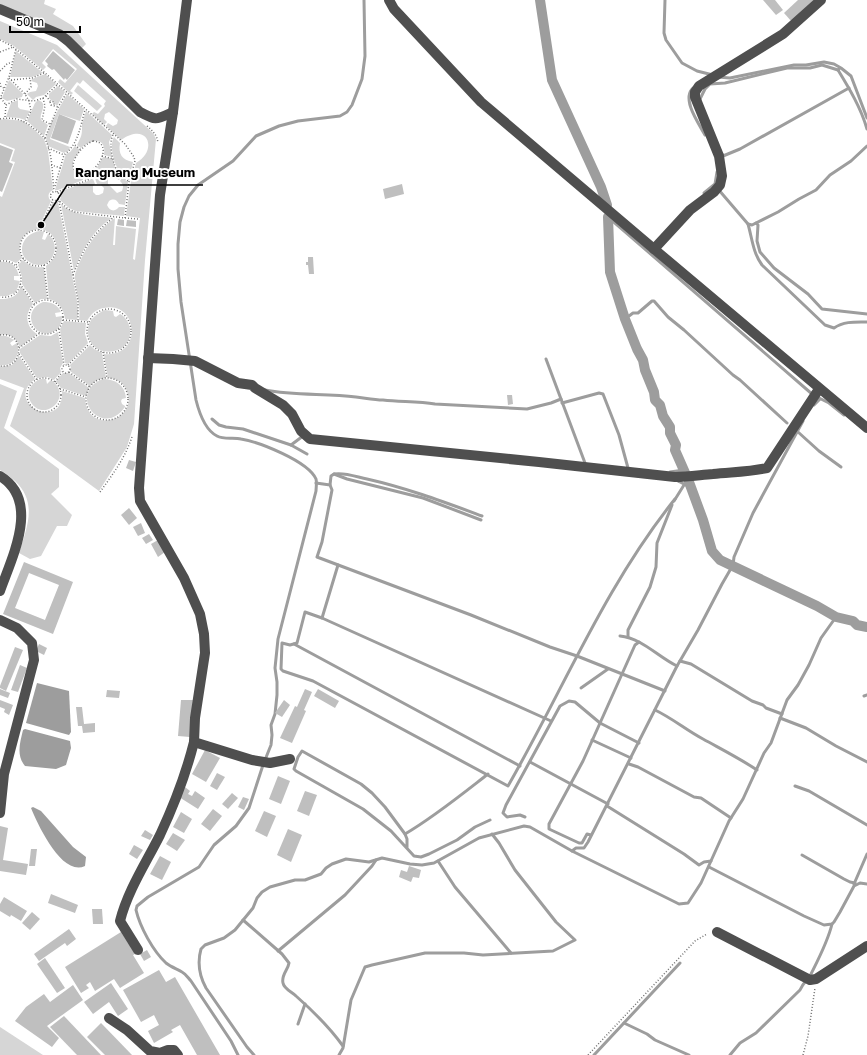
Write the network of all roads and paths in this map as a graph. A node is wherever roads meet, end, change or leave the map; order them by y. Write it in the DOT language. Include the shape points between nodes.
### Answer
graph roads {
  1 [pos="187,0"];
  2 [pos="389,0"];
  3 [pos="821,0"];
  4 [pos="0,9"];
  5 [pos="0,40"];
  6 [pos="14,48"];
  7 [pos="0,52"];
  8 [pos="12,62"];
  9 [pos="0,71"];
  10 [pos="45,73"];
  11 [pos="30,78"];
  12 [pos="10,79"];
  13 [pos="0,83"];
  14 [pos="58,84"];
  15 [pos="0,87"];
  16 [pos="4,88"];
  17 [pos="67,92"];
  18 [pos="25,94"];
  19 [pos="46,96"];
  20 [pos="0,98"];
  21 [pos="43,98"];
  22 [pos="29,101"];
  23 [pos="6,105"];
  24 [pos="58,107"];
  25 [pos="86,109"];
  26 [pos="173,112"];
  27 [pos="0,118"];
  28 [pos="5,118"];
  29 [pos="25,122"];
  30 [pos="143,123"];
  31 [pos="50,124"];
  32 [pos="114,135"];
  33 [pos="44,138"];
  34 [pos="75,145"];
  35 [pos="158,146"];
  36 [pos="48,148"];
  37 [pos="81,150"];
  38 [pos="64,154"];
  39 [pos="102,156"];
  40 [pos="114,159"];
  41 [pos="51,165"];
  42 [pos="60,168"];
  43 [pos="116,169"];
  44 [pos="83,175"];
  45 [pos="84,181"];
  46 [pos="130,182"];
  47 [pos="54,188"];
  48 [pos="54,191"];
  49 [pos="57,192"];
  50 [pos="53,200"];
  51 [pos="58,200"];
  52 [pos="114,216"];
  53 [pos="125,218"];
  54 [pos="138,220"];
  55 [pos="39,230"];
  56 [pos="654,249"];
  57 [pos="24,258"];
  58 [pos="0,261"];
  59 [pos="16,265"];
  60 [pos="44,265"];
  61 [pos="73,275"];
  62 [pos="20,284"];
  63 [pos="0,297"];
  64 [pos="48,300"];
  65 [pos="35,304"];
  66 [pos="63,320"];
  67 [pos="78,322"];
  68 [pos="88,322"];
  69 [pos="59,329"];
  70 [pos="40,334"];
  71 [pos="0,336"];
  72 [pos="90,343"];
  73 [pos="19,348"];
  74 [pos="103,352"];
  75 [pos="19,354"];
  76 [pos="148,358"];
  77 [pos="64,365"];
  78 [pos="68,365"];
  79 [pos="0,366"];
  80 [pos="63,372"];
  81 [pos="68,372"];
  82 [pos="108,378"];
  83 [pos="37,380"];
  84 [pos="55,382"];
  85 [pos="90,387"];
  86 [pos="60,389"];
  87 [pos="819,389"];
  88 [pos="86,397"];
  89 [pos="867,428"];
  90 [pos="133,435"];
  91 [pos="0,476"];
  92 [pos="100,492"];
  93 [pos="0,591"];
  94 [pos="0,620"];
  95 [pos="194,742"];
  96 [pos="290,759"];
  97 [pos="0,813"];
  98 [pos="717,932"];
  99 [pos="867,946"];
  100 [pos="138,950"];
  101 [pos="816,979"];
  102 [pos="109,1018"];
  103 [pos="178,1055"];
  104 [pos="588,1055"];
  105 [pos="803,1055"];
  1 -- 26 [label="street"];
  2 -- 56 [label="street" via="394,9 482,102"];
  3 -- 56 [label="street" via="783,34 699,86 695,97 719,156 722,176 720,185 690,210"];
  4 -- 26 [label="street" via="68,40 140,112 153,119"];
  5 -- 6 [label="path"];
  6 -- 7 [label="path"];
  6 -- 8 [label="path"];
  6 -- 10 [label="path"];
  8 -- 9 [label="path"];
  8 -- 12 [label="path"];
  10 -- 11 [label="path"];
  10 -- 14 [label="path"];
  11 -- 12 [label="path"];
  11 -- 18 [label="path" via="31,87"];
  12 -- 16 [label="path"];
  12 -- 18 [label="path"];
  13 -- 15 [label="path"];
  14 -- 17 [label="path"];
  14 -- 19 [label="path"];
  15 -- 16 [label="path"];
  16 -- 20 [label="path"];
  17 -- 24 [label="path"];
  17 -- 25 [label="path"];
  18 -- 22 [label="path"];
  19 -- 21 [label="path"];
  19 -- 24 [label="path"];
  20 -- 23 [label="path"];
  21 -- 22 [label="path"];
  21 -- 31 [label="path" via="45,106 42,120"];
  22 -- 23 [label="path" via="17,99"];
  22 -- 29 [label="path" via="31,111"];
  23 -- 28 [label="path"];
  24 -- 31 [label="path"];
  25 -- 32 [label="path"];
  25 -- 34 [label="path"];
  26 -- 76 [label="street" via="160,195"];
  27 -- 28 [label="path"];
  28 -- 29 [label="path"];
  29 -- 33 [label="path"];
  30 -- 35 [label="path" via="155,133"];
  31 -- 33 [label="path"];
  32 -- 40 [label="path" via="110,142"];
  32 -- 46 [label="path" via="125,144 134,157"];
  33 -- 36 [label="path"];
  34 -- 37 [label="path"];
  34 -- 38 [label="path"];
  36 -- 38 [label="path"];
  36 -- 41 [label="path"];
  37 -- 39 [label="path" via="91,142 97,141 103,148"];
  37 -- 44 [label="path" via="73,165 77,173"];
  38 -- 42 [label="path"];
  39 -- 40 [label="path"];
  39 -- 44 [label="path" via="95,169"];
  40 -- 43 [label="path"];
  41 -- 42 [label="path"];
  41 -- 47 [label="path"];
  42 -- 47 [label="path"];
  43 -- 45 [label="path"];
  43 -- 46 [label="path"];
  44 -- 45 [label="path"];
  45 -- 49 [label="path"];
  46 -- 53 [label="path"];
  47 -- 48 [label="path"];
  48 -- 49 [label="path"];
  48 -- 50 [label="path" via="50,194"];
  49 -- 51 [label="path" via="60,195"];
  50 -- 51 [label="path"];
  50 -- 55 [label="path"];
  51 -- 52 [label="path" via="75,212"];
  51 -- 61 [label="path"];
  52 -- 53 [label="path"];
  52 -- 61 [label="path" via="89,241"];
  53 -- 54 [label="path"];
  55 -- 57 [label="path" via="30,232 24,238 20,246"];
  55 -- 60 [label="path" via="47,232 56,246 53,259"];
  56 -- 87 [label="street"];
  57 -- 59 [label="path"];
  57 -- 60 [label="path" via="34,266"];
  58 -- 59 [label="path"];
  59 -- 62 [label="path" via="21,276"];
  60 -- 64 [label="path"];
  61 -- 67 [label="path" via="78,301"];
  62 -- 63 [label="path" via="14,295"];
  62 -- 65 [label="path"];
  64 -- 65 [label="path"];
  64 -- 66 [label="path" via="59,306"];
  65 -- 70 [label="path" via="29,313 29,321 33,329"];
  66 -- 67 [label="path"];
  66 -- 69 [label="path"];
  67 -- 68 [label="path"];
  68 -- 72 [label="path" via="86,334"];
  68 -- 74 [label="path" via="98,311 108,308 119,311 130,323 131,333 120,351"];
  69 -- 70 [label="path" via="48,335"];
  69 -- 77 [label="path"];
  70 -- 73 [label="path"];
  71 -- 73 [label="path" via="11,336"];
  72 -- 74 [label="path"];
  72 -- 78 [label="path"];
  73 -- 75 [label="path"];
  74 -- 82 [label="path"];
  75 -- 79 [label="path" via="11,364"];
  75 -- 83 [label="path"];
  76 -- 87 [label="street" via="195,361 238,383 252,385 283,404 301,431 310,439 675,477 767,468"];
  76 -- 95 [label="street" via="140,501 184,578 200,614 205,653"];
  77 -- 78 [label="path"];
  77 -- 80 [label="path"];
  78 -- 81 [label="path"];
  80 -- 81 [label="path"];
  80 -- 84 [label="path"];
  81 -- 85 [label="path"];
  82 -- 85 [label="path" via="97,381"];
  82 -- 88 [label="path" via="116,380 126,391 128,401 121,414 107,420 98,417 90,411"];
  83 -- 84 [label="path" via="46,378"];
  83 -- 86 [label="path" via="31,384 28,396 30,404 36,409 44,412 56,407 61,396"];
  84 -- 86 [label="path"];
  85 -- 88 [label="path"];
  86 -- 88 [label="path"];
  87 -- 89 [label="street"];
  90 -- 92 [label="path" via="128,449"];
  91 -- 93 [label="street" via="15,488 22,519 19,540"];
  94 -- 97 [label="street" via="17,628 32,643 34,660 4,774"];
  95 -- 96 [label="street" via="258,761 270,763"];
  95 -- 100 [label="street" via="171,810 128,897 120,921"];
  98 -- 101 [label="street" via="810,980"];
  98 -- 104 [label="path" via="695,941"];
  99 -- 101 [label="street"];
  101 -- 105 [label="path"];
  102 -- 103 [label="street" via="128,1030 150,1051 160,1053 174,1050"];
}
